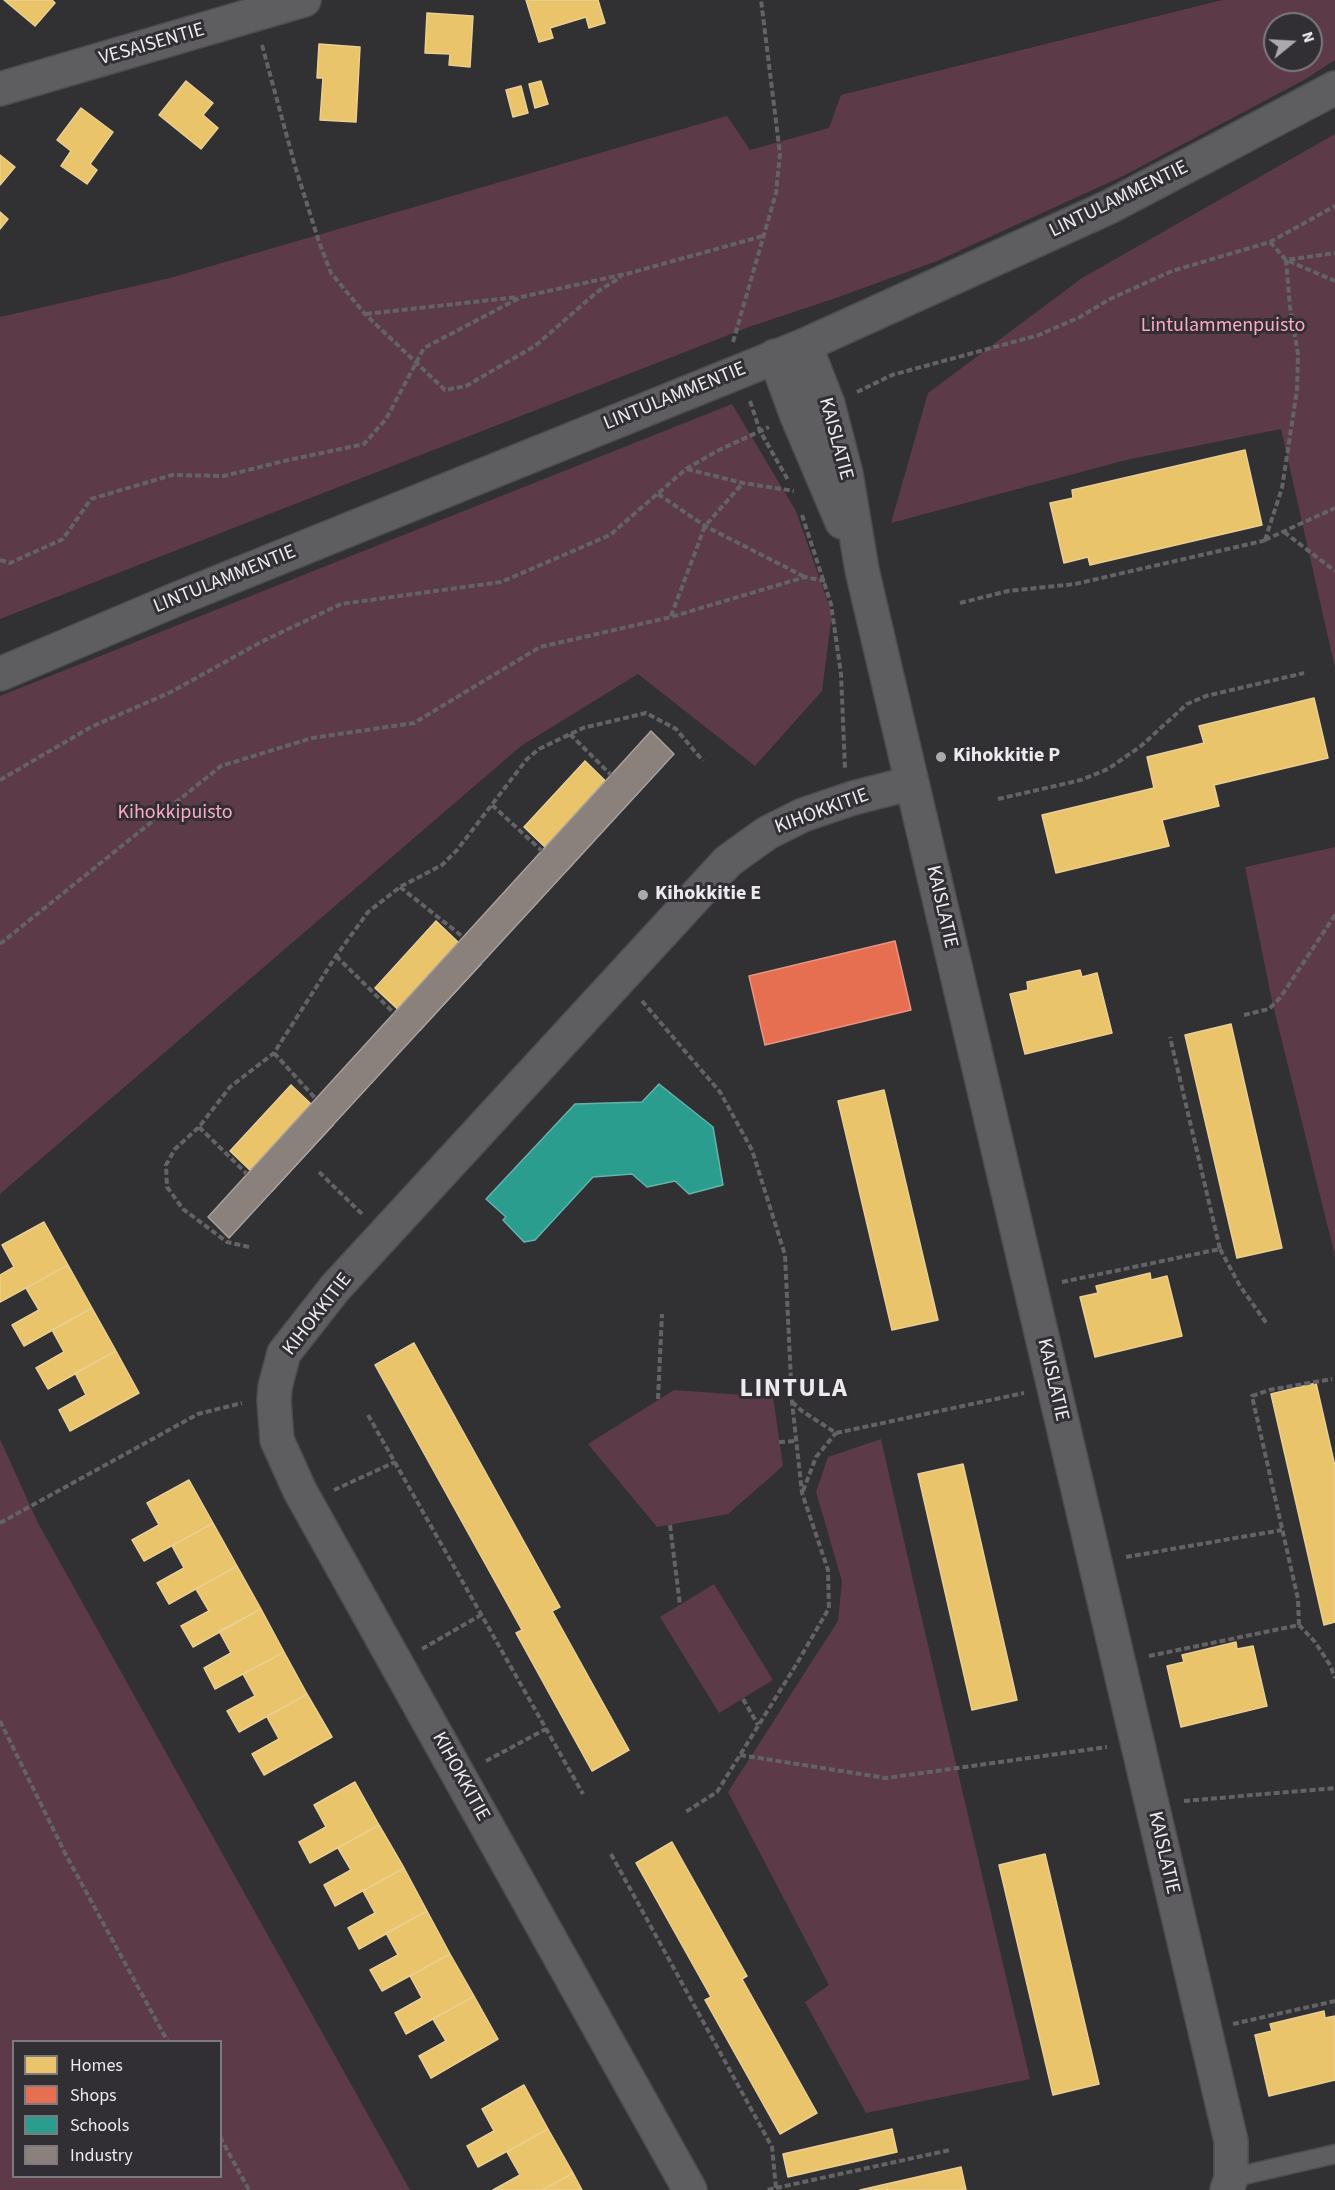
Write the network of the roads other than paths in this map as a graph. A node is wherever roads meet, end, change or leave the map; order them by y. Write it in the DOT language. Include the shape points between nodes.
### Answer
graph roads {
  1 [pos="304,0"];
  2 [pos="1335,88"];
  3 [pos="0,89"];
  4 [pos="805,345"];
  5 [pos="775,356"];
  6 [pos="862,570"];
  7 [pos="0,674"];
  8 [pos="912,783"];
  9 [pos="1335,2154"];
  10 [pos="1229,2184"];
  11 [pos="690,2190"];
  1 -- 3 [label="street, VESAISENTIE"];
  2 -- 4 [label="street, LINTULAMMENTIE" via="1109,207"];
  4 -- 5 [label="street, LINTULAMMENTIE"];
  4 -- 6 [label="street, KAISLATIE" via="828,404 846,474"];
  5 -- 6 [label="street, KAISLATIE"];
  5 -- 7 [label="street, LINTULAMMENTIE"];
  6 -- 8 [label="street, KAISLATIE"];
  8 -- 10 [label="street, KAISLATIE" via="1231,2141"];
  8 -- 11 [label="street, KIHOKKITIE" via="803,815 767,833 729,861 335,1288 284,1353 275,1388 277,1440 300,1491"];
  9 -- 10 [label="lane"];
}
